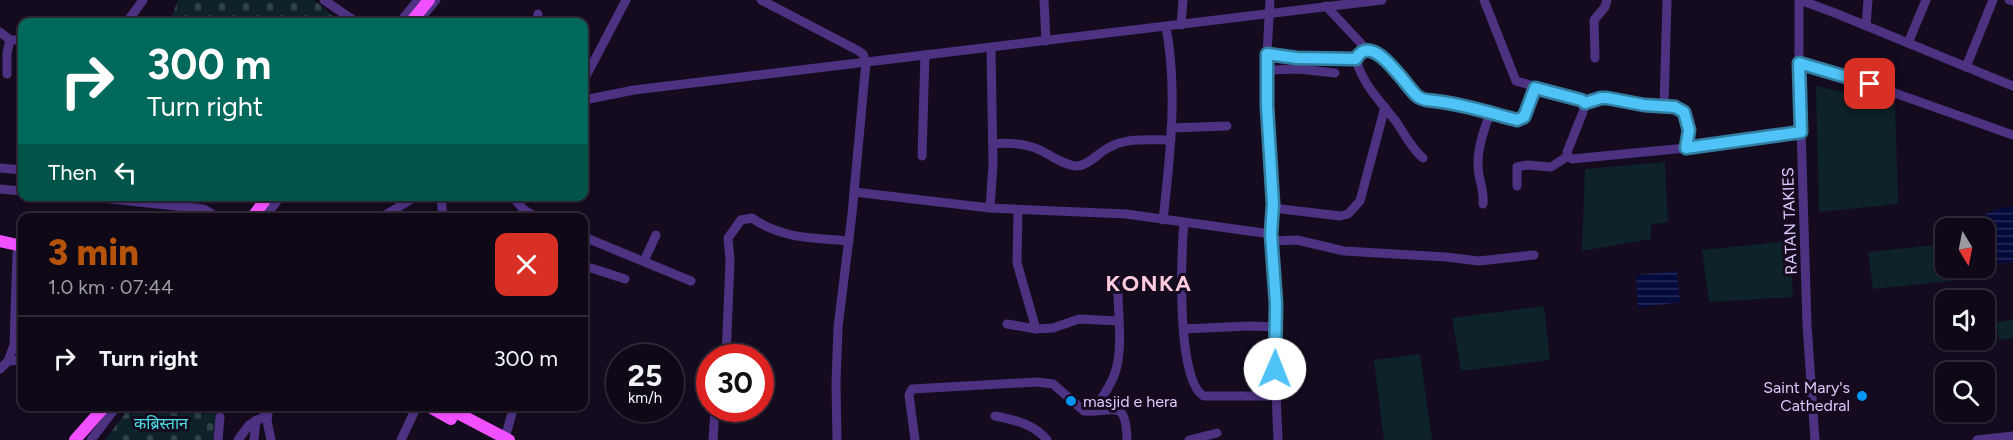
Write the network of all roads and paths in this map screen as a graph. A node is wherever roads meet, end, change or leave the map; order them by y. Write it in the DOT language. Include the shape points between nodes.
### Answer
graph roads {
  1 [pos="143,0"];
  2 [pos="418,0"];
  3 [pos="423,0"];
  4 [pos="429,0"];
  5 [pos="436,0"];
  6 [pos="626,0"];
  7 [pos="761,0"];
  8 [pos="1044,0"];
  9 [pos="1183,0"];
  10 [pos="1270,0"];
  11 [pos="1382,0"];
  12 [pos="1484,0"];
  13 [pos="1607,0"];
  14 [pos="1667,0"];
  15 [pos="1799,0"];
  16 [pos="1868,0"];
  17 [pos="1926,0"];
  18 [pos="1993,0"];
  19 [pos="2008,0"];
  20 [pos="2013,1"];
  21 [pos="330,2"];
  22 [pos="1326,6"];
  23 [pos="1270,14"];
  24 [pos="130,18"];
  25 [pos="351,18"];
  26 [pos="403,18"];
  27 [pos="408,18"];
  28 [pos="414,18"];
  29 [pos="421,18"];
  30 [pos="1181,26"];
  31 [pos="1866,26"];
  32 [pos="1166,27"];
  33 [pos="0,32"];
  34 [pos="10,40"];
  35 [pos="18,40"];
  36 [pos="1046,41"];
  37 [pos="1908,43"];
  38 [pos="991,48"];
  39 [pos="1368,52"];
  40 [pos="1267,54"];
  41 [pos="925,55"];
  42 [pos="1595,58"];
  43 [pos="1356,59"];
  44 [pos="588,62"];
  45 [pos="866,62"];
  46 [pos="1799,63"];
  47 [pos="1966,67"];
  48 [pos="1267,70"];
  49 [pos="1335,73"];
  50 [pos="7,74"];
  51 [pos="2013,86"];
  52 [pos="1535,88"];
  53 [pos="588,99"];
  54 [pos="1585,103"];
  55 [pos="1664,106"];
  56 [pos="1385,108"];
  57 [pos="1490,113"];
  58 [pos="1227,126"];
  59 [pos="1171,128"];
  60 [pos="1801,132"];
  61 [pos="2013,135"];
  62 [pos="1171,140"];
  63 [pos="993,144"];
  64 [pos="1686,148"];
  65 [pos="922,156"];
  66 [pos="1568,156"];
  67 [pos="1422,158"];
  68 [pos="0,168"];
  69 [pos="18,170"];
  70 [pos="1516,186"];
  71 [pos="0,189"];
  72 [pos="18,191"];
  73 [pos="854,192"];
  74 [pos="130,201"];
  75 [pos="258,201"];
  76 [pos="277,201"];
  77 [pos="409,201"];
  78 [pos="514,201"];
  79 [pos="1483,204"];
  80 [pos="990,208"];
  81 [pos="1273,208"];
  82 [pos="1018,210"];
  83 [pos="211,213"];
  84 [pos="249,213"];
  85 [pos="268,213"];
  86 [pos="388,213"];
  87 [pos="529,213"];
  88 [pos="1163,220"];
  89 [pos="1185,223"];
  90 [pos="656,235"];
  91 [pos="1272,237"];
  92 [pos="588,239"];
  93 [pos="0,241"];
  94 [pos="849,241"];
  95 [pos="0,249"];
  96 [pos="18,250"];
  97 [pos="18,251"];
  98 [pos="1534,255"];
  99 [pos="644,261"];
  100 [pos="588,268"];
  101 [pos="625,279"];
  102 [pos="691,281"];
  103 [pos="1118,283"];
  104 [pos="18,291"];
  105 [pos="1118,321"];
  106 [pos="1007,324"];
  107 [pos="1276,327"];
  108 [pos="1036,329"];
  109 [pos="1184,329"];
  110 [pos="727,344"];
  111 [pos="18,360"];
  112 [pos="9,361"];
  113 [pos="0,369"];
  114 [pos="1276,396"];
  115 [pos="1094,410"];
  116 [pos="93,411"];
  117 [pos="101,411"];
  118 [pos="108,411"];
  119 [pos="113,411"];
  120 [pos="268,411"];
  121 [pos="415,411"];
  122 [pos="437,411"];
  123 [pos="454,411"];
  124 [pos="513,411"];
  125 [pos="995,416"];
  126 [pos="220,417"];
  127 [pos="256,420"];
  128 [pos="714,422"];
  129 [pos="1217,433"];
  130 [pos="2013,436"];
  131 [pos="508,439"];
  132 [pos="67,440"];
  133 [pos="75,440"];
  134 [pos="82,440"];
  135 [pos="91,440"];
  136 [pos="218,440"];
  137 [pos="238,440"];
  138 [pos="254,440"];
  139 [pos="271,440"];
  140 [pos="401,440"];
  141 [pos="492,440"];
  142 [pos="713,440"];
  143 [pos="837,440"];
  144 [pos="915,440"];
  145 [pos="1047,440"];
  146 [pos="1127,440"];
  147 [pos="1189,440"];
  148 [pos="1278,440"];
  149 [pos="1815,440"];
  150 [pos="1977,440"];
  1 -- 24 [label="street"];
  2 -- 26 [label="street"];
  3 -- 27 [label="main road"];
  4 -- 28 [label="main road"];
  5 -- 29 [label="street"];
  6 -- 44 [label="street"];
  7 -- 45 [label="street" via="857,50"];
  8 -- 36 [label="street"];
  9 -- 30 [label="street"];
  10 -- 23 [label="street"];
  11 -- 22 [label="street"];
  12 -- 52 [label="street" via="1515,81"];
  13 -- 42 [label="street" via="1593,23"];
  14 -- 55 [label="street"];
  15 -- 31 [label="street"];
  15 -- 46 [label="street, RATAN TAKIES"];
  16 -- 31 [label="street"];
  17 -- 37 [label="street"];
  18 -- 47 [label="street"];
  19 -- 20 [label="street"];
  21 -- 25 [label="street"];
  22 -- 23 [label="street"];
  22 -- 39 [label="street"];
  23 -- 30 [label="street"];
  23 -- 40 [label="street"];
  30 -- 32 [label="street"];
  31 -- 37 [label="street"];
  32 -- 36 [label="street"];
  32 -- 59 [label="street"];
  33 -- 34 [label="street"];
  34 -- 35 [label="street"];
  34 -- 50 [label="street"];
  36 -- 38 [label="street"];
  37 -- 47 [label="street"];
  38 -- 41 [label="street"];
  38 -- 63 [label="street"];
  39 -- 43 [label="street" via="1360,53"];
  39 -- 57 [label="street" via="1385,59 1421,98"];
  40 -- 43 [label="street"];
  40 -- 48 [label="street"];
  41 -- 45 [label="street"];
  41 -- 65 [label="street"];
  43 -- 56 [label="street" via="1364,80"];
  45 -- 53 [label="street" via="634,90"];
  45 -- 73 [label="street"];
  46 -- 60 [label="street, RATAN TAKIES"];
  46 -- 61 [label="street"];
  47 -- 51 [label="street"];
  48 -- 49 [label="street"];
  48 -- 81 [label="street"];
  52 -- 54 [label="street"];
  52 -- 57 [label="street" via="1521,119"];
  54 -- 55 [label="street" via="1607,98"];
  54 -- 66 [label="street"];
  55 -- 64 [label="street" via="1684,112 1689,130"];
  56 -- 67 [label="street"];
  56 -- 81 [label="street" via="1360,201 1354,209 1340,216"];
  57 -- 79 [label="street" via="1479,148"];
  58 -- 59 [label="street"];
  59 -- 62 [label="street"];
  60 -- 64 [label="street"];
  60 -- 149 [label="street, RATAN TAKIES"];
  62 -- 63 [label="street" via="1121,142 1079,166 1024,144"];
  62 -- 88 [label="street"];
  63 -- 80 [label="street"];
  64 -- 66 [label="street" via="1586,159"];
  66 -- 70 [label="street" via="1551,167 1517,167"];
  68 -- 69 [label="street"];
  71 -- 72 [label="street"];
  73 -- 80 [label="street"];
  73 -- 94 [label="street"];
  74 -- 83 [label="street"];
  75 -- 84 [label="street"];
  76 -- 85 [label="street"];
  77 -- 86 [label="street"];
  78 -- 87 [label="street"];
  80 -- 82 [label="street"];
  81 -- 91 [label="street"];
  82 -- 88 [label="street" via="1105,212"];
  82 -- 108 [label="street" via="1017,263"];
  88 -- 89 [label="street"];
  89 -- 91 [label="street"];
  89 -- 109 [label="street" via="1180,268"];
  90 -- 99 [label="street"];
  91 -- 98 [label="street" via="1344,251 1479,261"];
  91 -- 107 [label="street"];
  92 -- 99 [label="street"];
  93 -- 96 [label="main road"];
  94 -- 110 [label="street" via="791,236 752,218 741,220 728,237"];
  94 -- 143 [label="street" via="838,327"];
  95 -- 97 [label="main road"];
  99 -- 102 [label="street"];
  100 -- 101 [label="street"];
  103 -- 105 [label="street"];
  104 -- 112 [label="street"];
  105 -- 108 [label="street" via="1079,319"];
  105 -- 115 [label="street" via="1117,370"];
  106 -- 108 [label="street"];
  107 -- 109 [label="street"];
  107 -- 114 [label="street"];
  109 -- 114 [label="street" via="1192,382 1200,394"];
  111 -- 112 [label="street"];
  112 -- 113 [label="street"];
  114 -- 148 [label="street"];
  115 -- 144 [label="street" via="1078,408 1059,388 1045,382 912,389 909,395"];
  115 -- 146 [label="street" via="1121,412"];
  116 -- 132 [label="street"];
  117 -- 133 [label="main road"];
  118 -- 134 [label="main road"];
  119 -- 135 [label="street"];
  120 -- 127 [label="street"];
  120 -- 139 [label="street"];
  121 -- 140 [label="street"];
  122 -- 141 [label="main road"];
  123 -- 131 [label="main road"];
  124 -- 131 [label="street"];
  125 -- 145 [label="street" via="1031,426"];
  126 -- 136 [label="street"];
  127 -- 137 [label="street"];
  127 -- 138 [label="street"];
  128 -- 142 [label="street"];
  129 -- 147 [label="street"];
  130 -- 150 [label="street"];
}
